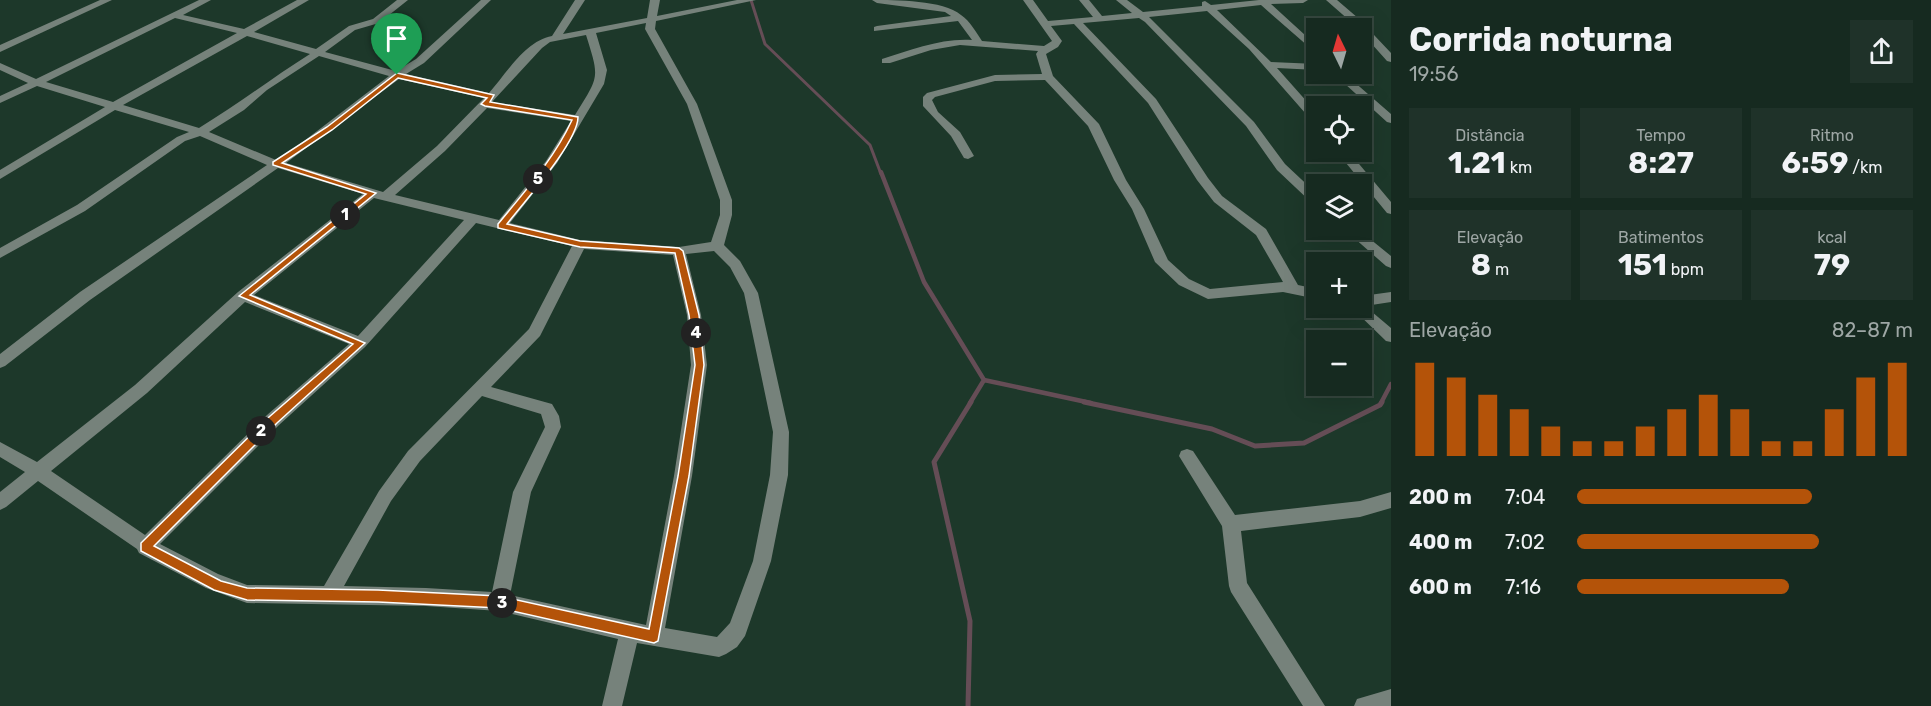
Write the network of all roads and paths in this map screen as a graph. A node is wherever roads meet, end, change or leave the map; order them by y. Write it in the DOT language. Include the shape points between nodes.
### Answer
graph roads {
  1 [pos="107,0"];
  2 [pos="206,0"];
  3 [pos="304,0"];
  4 [pos="403,0"];
  5 [pos="484,0"];
  6 [pos="580,0"];
  7 [pos="655,0"];
  8 [pos="752,0"];
  9 [pos="877,0"];
  10 [pos="1028,0"];
  11 [pos="1084,0"];
  12 [pos="1121,0"];
  13 [pos="1302,0"];
  14 [pos="1331,0"];
  15 [pos="1265,1"];
  16 [pos="1205,4"];
  17 [pos="171,15"];
  18 [pos="1140,15"];
  19 [pos="960,18"];
  20 [pos="652,19"];
  21 [pos="1100,19"];
  22 [pos="1076,21"];
  23 [pos="1047,24"];
  24 [pos="877,29"];
  25 [pos="590,31"];
  26 [pos="244,32"];
  27 [pos="556,38"];
  28 [pos="1306,40"];
  29 [pos="979,43"];
  30 [pos="0,49"];
  31 [pos="1045,49"];
  32 [pos="318,53"];
  33 [pos="1391,59"];
  34 [pos="886,61"];
  35 [pos="1268,65"];
  36 [pos="0,66"];
  37 [pos="1306,67"];
  38 [pos="397,75"];
  39 [pos="1048,77"];
  40 [pos="35,82"];
  41 [pos="1350,84"];
  42 [pos="0,100"];
  43 [pos="488,100"];
  44 [pos="114,106"];
  45 [pos="1306,108"];
  46 [pos="576,118"];
  47 [pos="1391,120"];
  48 [pos="200,132"];
  49 [pos="968,156"];
  50 [pos="1350,162"];
  51 [pos="276,164"];
  52 [pos="0,176"];
  53 [pos="1306,191"];
  54 [pos="378,195"];
  55 [pos="1391,210"];
  56 [pos="472,219"];
  57 [pos="501,226"];
  58 [pos="1363,240"];
  59 [pos="580,244"];
  60 [pos="717,246"];
  61 [pos="679,251"];
  62 [pos="0,254"];
  63 [pos="1391,263"];
  64 [pos="1293,288"];
  65 [pos="1306,291"];
  66 [pos="243,296"];
  67 [pos="1391,297"];
  68 [pos="1372,300"];
  69 [pos="1370,318"];
  70 [pos="1391,337"];
  71 [pos="360,343"];
  72 [pos="0,362"];
  73 [pos="478,389"];
  74 [pos="0,449"];
  75 [pos="1187,456"];
  76 [pos="39,470"];
  77 [pos="1391,500"];
  78 [pos="0,501"];
  79 [pos="1231,524"];
  80 [pos="145,547"];
  81 [pos="330,594"];
  82 [pos="499,602"];
  83 [pos="630,632"];
  84 [pos="654,636"];
  85 [pos="1391,699"];
  86 [pos="612,706"];
  87 [pos="1314,706"];
  88 [pos="1364,706"];
  1 -- 30 [label="street"];
  2 -- 17 [label="street"];
  3 -- 26 [label="street"];
  4 -- 32 [label="street" via="376,21 351,28"];
  5 -- 38 [label="street" via="420,61"];
  6 -- 27 [label="street"];
  7 -- 20 [label="street"];
  8 -- 20 [label="street"];
  9 -- 19 [label="street" via="940,7"];
  10 -- 23 [label="street"];
  11 -- 21 [label="street"];
  12 -- 18 [label="street"];
  13 -- 15 [label="street"];
  14 -- 33 [label="street"];
  15 -- 16 [label="street"];
  15 -- 28 [label="street"];
  16 -- 18 [label="street"];
  16 -- 35 [label="street"];
  17 -- 26 [label="street"];
  17 -- 40 [label="street"];
  18 -- 21 [label="street"];
  18 -- 53 [label="street" via="1250,124 1281,167"];
  19 -- 24 [label="street"];
  19 -- 29 [label="street"];
  20 -- 25 [label="street"];
  20 -- 60 [label="street" via="650,29 692,104 726,200"];
  21 -- 22 [label="street"];
  22 -- 23 [label="street"];
  22 -- 64 [label="street" via="1152,101 1218,199 1261,232"];
  23 -- 31 [label="street" via="1057,41"];
  25 -- 27 [label="street"];
  25 -- 46 [label="street" via="602,76"];
  26 -- 32 [label="street"];
  26 -- 44 [label="street"];
  27 -- 43 [label="street" via="526,56"];
  29 -- 31 [label="street"];
  29 -- 34 [label="street" via="944,44"];
  31 -- 39 [label="street" via="1041,54"];
  32 -- 38 [label="street"];
  32 -- 48 [label="street"];
  35 -- 37 [label="street"];
  35 -- 45 [label="street"];
  36 -- 40 [label="street"];
  38 -- 43 [label="street"];
  38 -- 51 [label="street"];
  39 -- 49 [label="street" via="995,78 931,95 928,106 956,134"];
  39 -- 64 [label="street" via="1093,124 1138,208 1158,256 1171,273 1208,294"];
  40 -- 42 [label="street"];
  40 -- 44 [label="street"];
  41 -- 47 [label="street"];
  43 -- 46 [label="street"];
  43 -- 54 [label="street" via="410,177"];
  44 -- 48 [label="street"];
  44 -- 52 [label="street"];
  46 -- 57 [label="street" via="551,163"];
  48 -- 51 [label="street"];
  48 -- 62 [label="street" via="182,139 74,212"];
  50 -- 55 [label="street"];
  51 -- 54 [label="street"];
  51 -- 72 [label="street" via="85,296"];
  54 -- 56 [label="street"];
  54 -- 66 [label="street"];
  56 -- 57 [label="street"];
  56 -- 71 [label="street"];
  57 -- 59 [label="street"];
  58 -- 63 [label="street"];
  59 -- 61 [label="street"];
  59 -- 73 [label="street" via="535,332"];
  60 -- 61 [label="street"];
  60 -- 84 [label="street" via="735,264 751,293 781,432 779,475 762,561 738,629 730,640 719,646"];
  61 -- 84 [label="street" via="694,315 699,365"];
  64 -- 65 [label="street"];
  66 -- 71 [label="street"];
  66 -- 76 [label="street" via="141,389"];
  67 -- 68 [label="street"];
  69 -- 70 [label="street"];
  71 -- 80 [label="street" via="273,420"];
  73 -- 81 [label="street" via="414,456 385,496"];
  73 -- 82 [label="street" via="546,409 553,427 522,492"];
  74 -- 76 [label="street"];
  75 -- 79 [label="street"];
  76 -- 78 [label="street"];
  76 -- 80 [label="street"];
  77 -- 79 [label="street" via="1360,509"];
  79 -- 87 [label="street" via="1238,585"];
  80 -- 81 [label="street" via="218,586 247,594"];
  81 -- 82 [label="street"];
  82 -- 83 [label="street"];
  83 -- 84 [label="street"];
  83 -- 86 [label="street"];
  85 -- 88 [label="street"];
}
